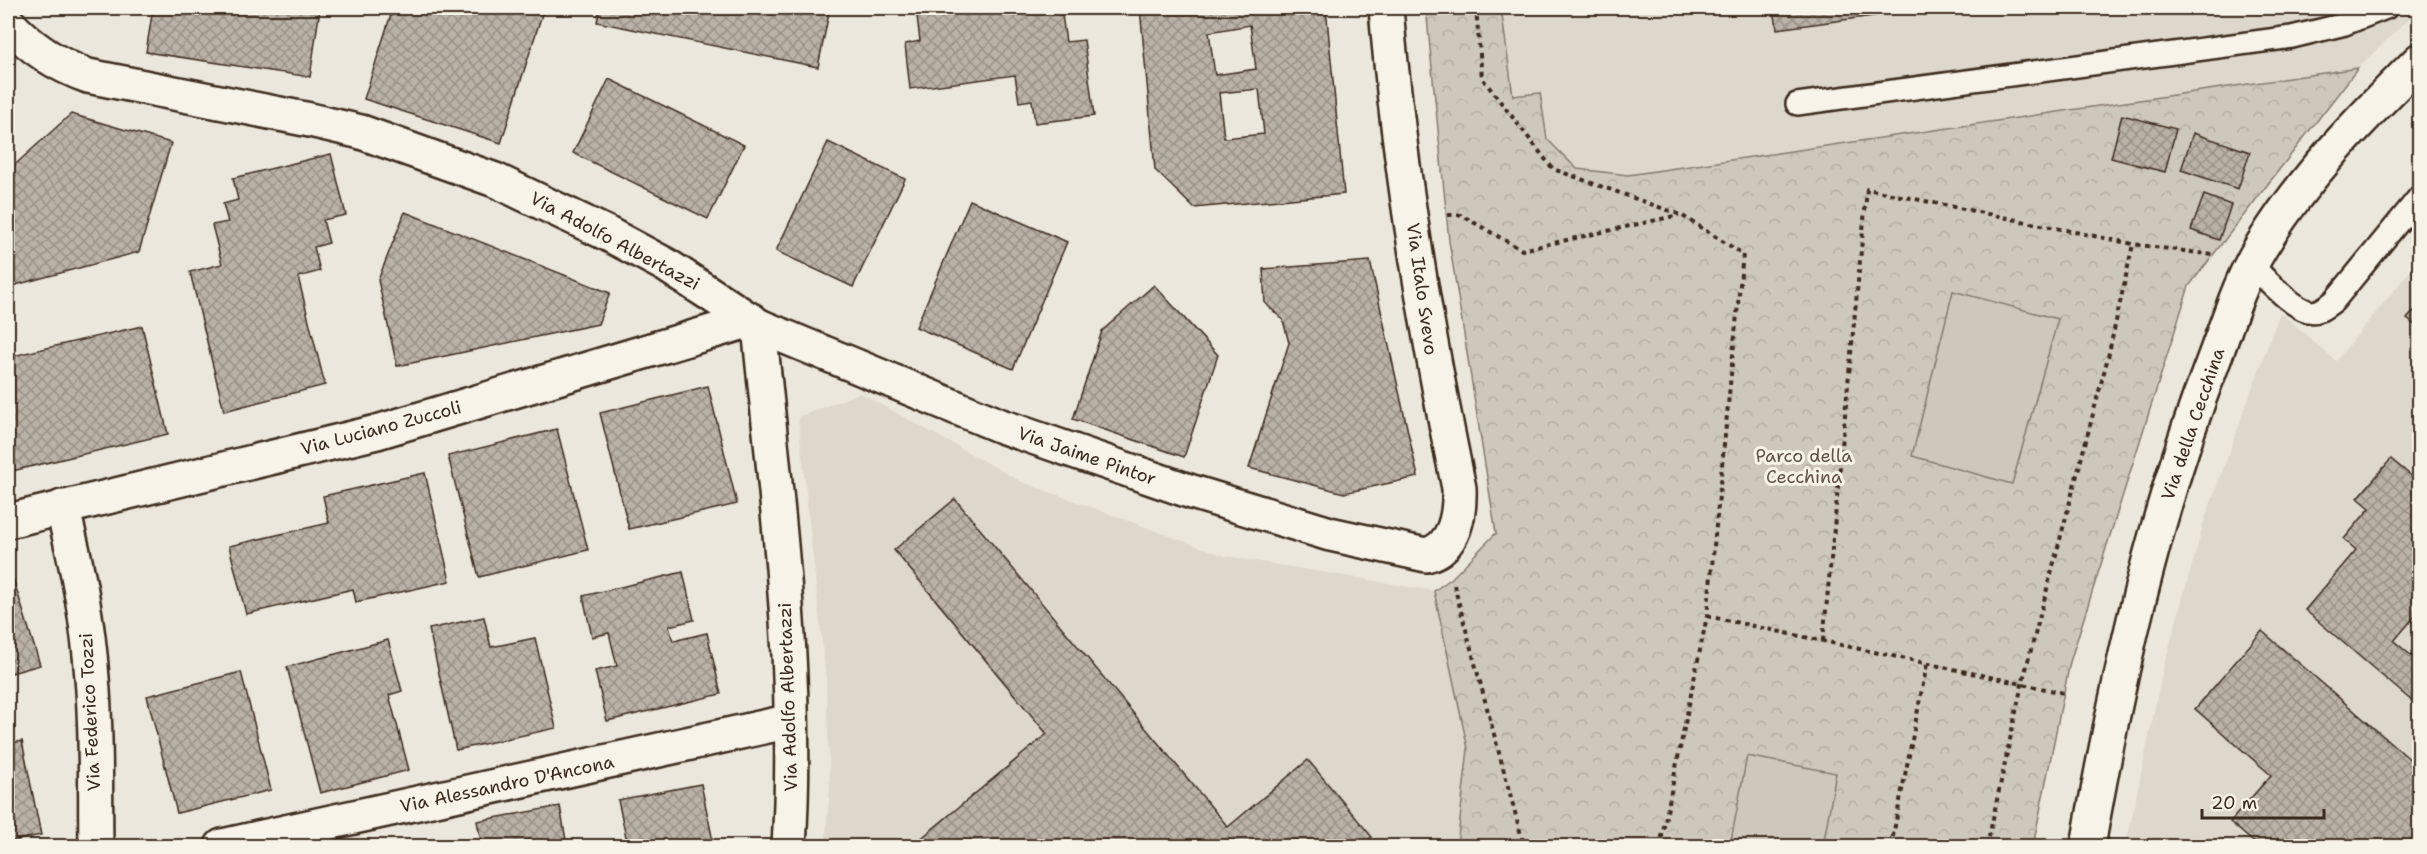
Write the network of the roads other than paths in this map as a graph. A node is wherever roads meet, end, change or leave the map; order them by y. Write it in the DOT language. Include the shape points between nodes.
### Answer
graph roads {
  1 [pos="1386,8"];
  2 [pos="2385,8"];
  3 [pos="8,23"];
  4 [pos="2420,60"];
  5 [pos="1797,104"];
  6 [pos="2420,196"];
  7 [pos="2251,265"];
  8 [pos="755,323"];
  9 [pos="62,507"];
  10 [pos="8,521"];
  11 [pos="1431,554"];
  12 [pos="791,721"];
  13 [pos="96,846"];
  14 [pos="222,846"];
  15 [pos="789,846"];
  16 [pos="2088,846"];
  1 -- 11 [label="street, Via Italo Svevo" via="1392,82 1430,349 1459,488 1459,510 1449,540"];
  2 -- 5 [label="lane" via="2345,24 2292,37"];
  3 -- 8 [label="street, Via Adolfo Albertazzi" via="45,55 88,76 361,132 495,180 666,265"];
  4 -- 7 [label="street, Via della Cecchina" via="2328,155 2282,215"];
  6 -- 7 [label="lane" via="2334,301 2320,311 2308,311 2294,304"];
  7 -- 16 [label="street, Via della Cecchina" via="2186,436 2152,551 2122,670"];
  8 -- 9 [label="street, Via Luciano Zuccoli" via="377,432"];
  8 -- 11 [label="street, Via Jaime Pintor" via="1001,426 1192,492 1330,534"];
  8 -- 12 [label="street, Via Adolfo Albertazzi" via="780,536"];
  9 -- 10 [label="street, Via Luciano Zuccoli"];
  9 -- 13 [label="street, Via Federico Tozzi" via="74,549 93,679"];
  12 -- 14 [label="street, Via Alessandro D'Ancona"];
  12 -- 15 [label="street, Via Adolfo Albertazzi"];
}
